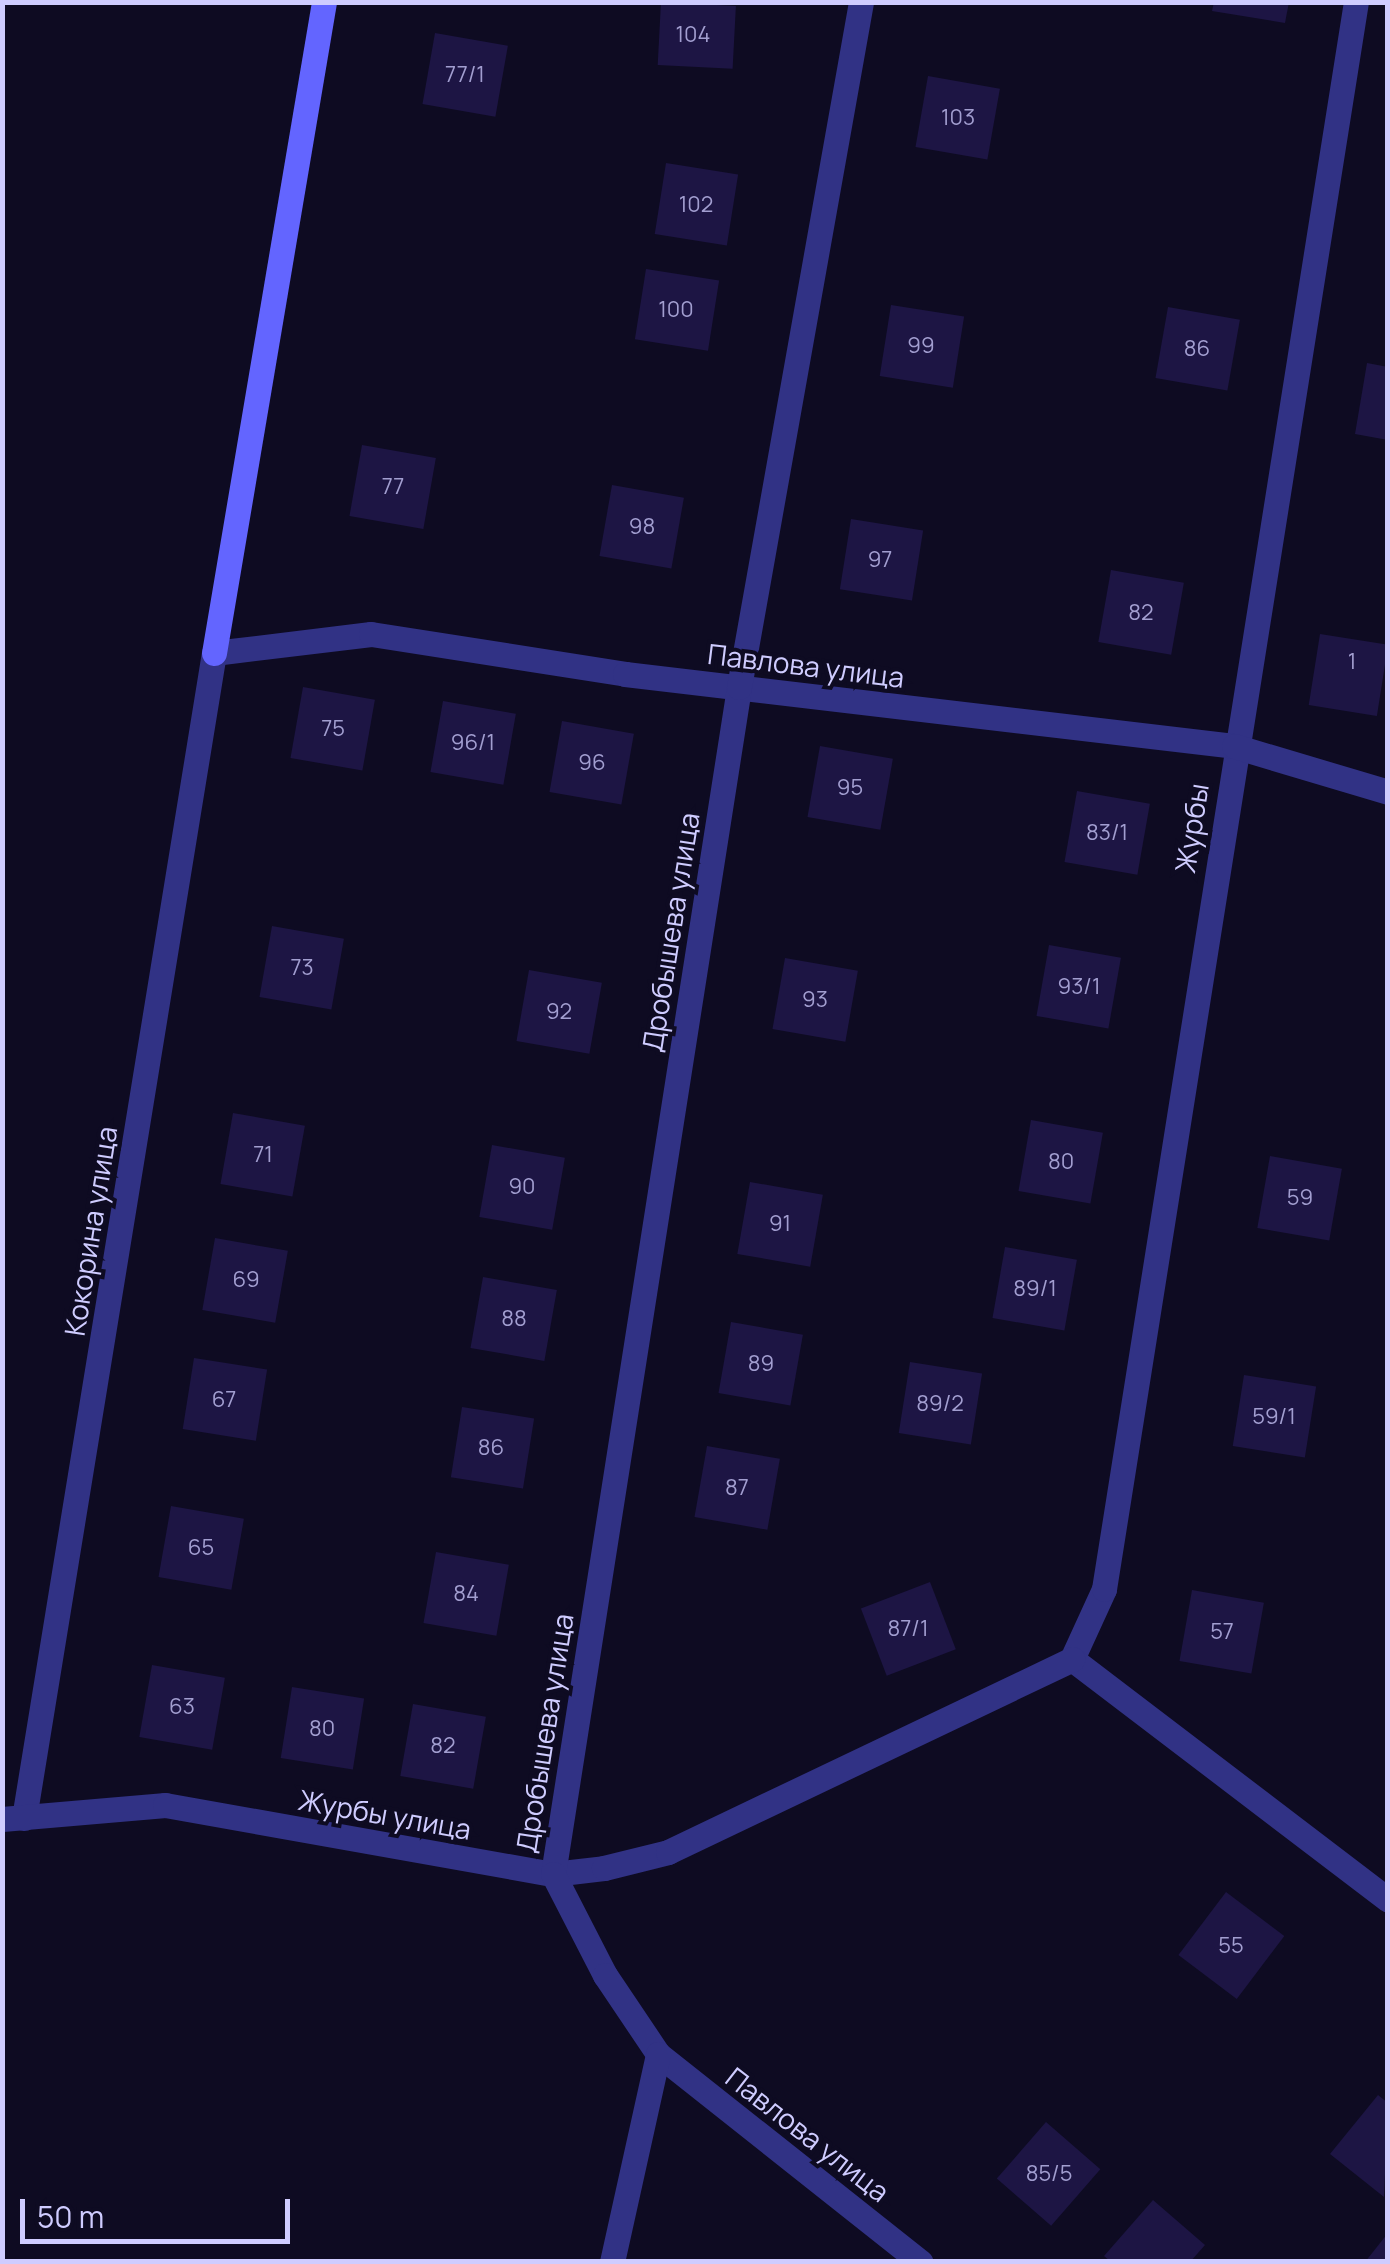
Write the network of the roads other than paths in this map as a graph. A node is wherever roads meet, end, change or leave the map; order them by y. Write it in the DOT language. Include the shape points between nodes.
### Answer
graph roads {
  1 [pos="324,2"];
  2 [pos="860,2"];
  3 [pos="1356,2"];
  4 [pos="214,654"];
  5 [pos="739,688"];
  6 [pos="1234,746"];
  7 [pos="1388,792"];
  8 [pos="1072,1658"];
  9 [pos="13,1819"];
  10 [pos="552,1874"];
  11 [pos="1388,1900"];
  12 [pos="658,2054"];
  13 [pos="612,2262"];
  14 [pos="920,2262"];
  1 -- 4 [label="street"];
  2 -- 5 [label="street, Дробышева улица"];
  3 -- 6 [label="street, Журбы"];
  4 -- 5 [label="street, Павлова улица" via="372,634"];
  4 -- 9 [label="street, Кокорина улица"];
  5 -- 6 [label="street, Павлова улица"];
  5 -- 10 [label="street, Дробышева улица"];
  6 -- 7 [label="street, Павлова улица"];
  6 -- 8 [label="street, Журбы" via="1104,1589"];
  8 -- 10 [label="street, Журбы улица" via="668,1852 638,1863"];
  8 -- 11 [label="street"];
  9 -- 10 [label="street, Журбы улица" via="165,1805"];
  10 -- 12 [label="street, Павлова улица" via="605,1975"];
  12 -- 13 [label="street"];
  12 -- 14 [label="street, Павлова улица"];
}
